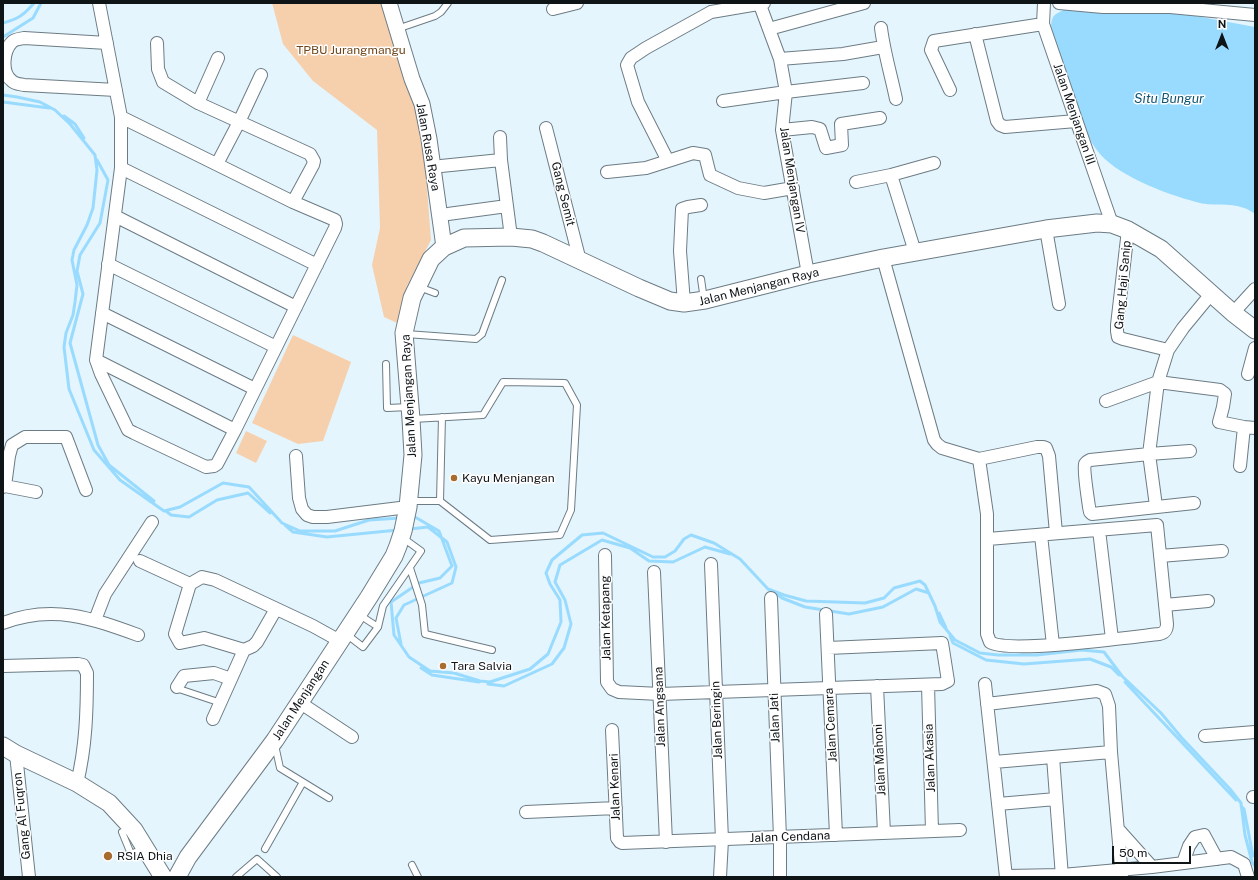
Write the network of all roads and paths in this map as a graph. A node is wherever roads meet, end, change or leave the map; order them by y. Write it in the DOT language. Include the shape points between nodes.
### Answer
graph roads {
  1 [pos="99,3"];
  2 [pos="389,3"];
  3 [pos="448,3"];
  4 [pos="577,3"];
  5 [pos="864,3"];
  6 [pos="1044,3"];
  7 [pos="1059,3"];
  8 [pos="762,4"];
  9 [pos="1171,5"];
  10 [pos="709,8"];
  11 [pos="553,9"];
  12 [pos="1255,15"];
  13 [pos="1043,24"];
  14 [pos="881,28"];
  15 [pos="396,29"];
  16 [pos="769,29"];
  17 [pos="975,34"];
  18 [pos="107,43"];
  19 [pos="157,43"];
  20 [pos="883,47"];
  21 [pos="218,58"];
  22 [pos="780,59"];
  23 [pos="261,75"];
  24 [pos="863,83"];
  25 [pos="116,90"];
  26 [pos="950,90"];
  27 [pos="786,92"];
  28 [pos="896,99"];
  29 [pos="198,102"];
  30 [pos="723,102"];
  31 [pos="121,116"];
  32 [pos="880,118"];
  33 [pos="1076,121"];
  34 [pos="239,122"];
  35 [pos="546,128"];
  36 [pos="782,130"];
  37 [pos="500,137"];
  38 [pos="501,160"];
  39 [pos="668,161"];
  40 [pos="934,163"];
  41 [pos="217,164"];
  42 [pos="442,166"];
  43 [pos="121,168"];
  44 [pos="607,172"];
  45 [pos="891,175"];
  46 [pos="856,182"];
  47 [pos="793,188"];
  48 [pos="293,202"];
  49 [pos="701,205"];
  50 [pos="507,206"];
  51 [pos="448,214"];
  52 [pos="115,216"];
  53 [pos="1112,224"];
  54 [pos="1046,229"];
  55 [pos="1128,230"];
  56 [pos="511,237"];
  57 [pos="444,247"];
  58 [pos="915,252"];
  59 [pos="883,258"];
  60 [pos="580,261"];
  61 [pos="108,264"];
  62 [pos="317,265"];
  63 [pos="808,274"];
  64 [pos="701,279"];
  65 [pos="502,280"];
  66 [pos="418,286"];
  67 [pos="1255,289"];
  68 [pos="435,293"];
  69 [pos="1211,294"];
  70 [pos="704,300"];
  71 [pos="684,303"];
  72 [pos="1059,304"];
  73 [pos="296,307"];
  74 [pos="102,313"];
  75 [pos="1233,313"];
  76 [pos="1255,330"];
  77 [pos="404,333"];
  78 [pos="276,347"];
  79 [pos="1255,348"];
  80 [pos="1168,350"];
  81 [pos="96,360"];
  82 [pos="386,364"];
  83 [pos="1248,374"];
  84 [pos="1158,382"];
  85 [pos="255,389"];
  86 [pos="1106,401"];
  87 [pos="410,413"];
  88 [pos="442,417"];
  89 [pos="1249,428"];
  90 [pos="236,430"];
  91 [pos="1190,451"];
  92 [pos="1149,454"];
  93 [pos="296,456"];
  94 [pos="979,459"];
  95 [pos="1240,466"];
  96 [pos="4,486"];
  97 [pos="86,490"];
  98 [pos="36,492"];
  99 [pos="440,501"];
  100 [pos="1194,503"];
  101 [pos="1156,506"];
  102 [pos="408,507"];
  103 [pos="152,522"];
  104 [pos="1099,530"];
  105 [pos="1056,533"];
  106 [pos="402,534"];
  107 [pos="1041,535"];
  108 [pos="988,539"];
  109 [pos="1222,551"];
  110 [pos="605,554"];
  111 [pos="1160,556"];
  112 [pos="140,561"];
  113 [pos="711,564"];
  114 [pos="410,568"];
  115 [pos="654,572"];
  116 [pos="190,584"];
  117 [pos="771,598"];
  118 [pos="1208,601"];
  119 [pos="377,602"];
  120 [pos="1165,606"];
  121 [pos="276,610"];
  122 [pos="358,614"];
  123 [pos="826,614"];
  124 [pos="95,620"];
  125 [pos="3,623"];
  126 [pos="378,627"];
  127 [pos="138,634"];
  128 [pos="342,637"];
  129 [pos="1112,639"];
  130 [pos="1053,645"];
  131 [pos="828,648"];
  132 [pos="244,650"];
  133 [pos="492,650"];
  134 [pos="3,666"];
  135 [pos="231,679"];
  136 [pos="985,684"];
  137 [pos="928,685"];
  138 [pos="877,686"];
  139 [pos="178,687"];
  140 [pos="829,688"];
  141 [pos="774,690"];
  142 [pos="716,692"];
  143 [pos="660,694"];
  144 [pos="299,702"];
  145 [pos="221,703"];
  146 [pos="987,704"];
  147 [pos="213,719"];
  148 [pos="612,730"];
  149 [pos="1255,732"];
  150 [pos="1205,736"];
  151 [pos="352,737"];
  152 [pos="274,740"];
  153 [pos="10,750"];
  154 [pos="1111,752"];
  155 [pos="1053,757"];
  156 [pos="994,762"];
  157 [pos="303,782"];
  158 [pos="77,783"];
  159 [pos="329,798"];
  160 [pos="1056,799"];
  161 [pos="998,804"];
  162 [pos="616,808"];
  163 [pos="526,812"];
  164 [pos="1118,829"];
  165 [pos="960,830"];
  166 [pos="122,832"];
  167 [pos="932,832"];
  168 [pos="884,833"];
  169 [pos="836,836"];
  170 [pos="780,838"];
  171 [pos="722,840"];
  172 [pos="620,842"];
  173 [pos="666,842"];
  174 [pos="146,848"];
  175 [pos="265,849"];
  176 [pos="1217,859"];
  177 [pos="1183,863"];
  178 [pos="412,865"];
  179 [pos="1152,867"];
  180 [pos="1122,873"];
  181 [pos="1006,876"];
  182 [pos="1062,876"];
  183 [pos="29,877"];
  184 [pos="163,877"];
  185 [pos="177,877"];
  186 [pos="236,877"];
  187 [pos="278,877"];
  188 [pos="418,877"];
  189 [pos="720,877"];
  190 [pos="780,877"];
  191 [pos="1248,877"];
  1 -- 18 [label="street"];
  2 -- 15 [label="street, Jalan Rusa Raya"];
  3 -- 15 [label="lane" via="435,16"];
  4 -- 11 [label="street"];
  5 -- 16 [label="street"];
  6 -- 13 [label="street, Jalan Menjangan III"];
  7 -- 9 [label="street" via="1103,7"];
  8 -- 10 [label="street, Jalan Menjangan IV"];
  8 -- 16 [label="street, Jalan Menjangan IV"];
  9 -- 12 [label="street"];
  10 -- 39 [label="street, Jalan Menjangan IV" via="631,58 627,65 638,102"];
  13 -- 17 [label="street"];
  13 -- 33 [label="street, Jalan Menjangan III"];
  14 -- 20 [label="street"];
  15 -- 57 [label="street, Jalan Rusa Raya" via="422,104"];
  16 -- 22 [label="street, Jalan Menjangan IV"];
  17 -- 26 [label="street" via="934,41 931,50"];
  17 -- 33 [label="street" via="1000,125 1005,127"];
  18 -- 25 [label="street"];
  18 -- 25 [label="street" via="24,38 16,40 6,52 6,74 10,80 24,85"];
  19 -- 29 [label="street" via="158,69 163,82"];
  20 -- 22 [label="street" via="843,54"];
  20 -- 28 [label="street"];
  21 -- 29 [label="street"];
  22 -- 27 [label="street, Jalan Menjangan IV"];
  23 -- 34 [label="street"];
  24 -- 27 [label="street"];
  25 -- 31 [label="street"];
  27 -- 30 [label="street"];
  27 -- 36 [label="street, Jalan Menjangan IV"];
  29 -- 34 [label="street"];
  31 -- 41 [label="street"];
  31 -- 43 [label="street"];
  32 -- 36 [label="street" via="841,124 842,144 826,148 820,129 812,127"];
  33 -- 53 [label="street, Jalan Menjangan III"];
  34 -- 41 [label="street"];
  34 -- 48 [label="street" via="310,154 314,161 313,165"];
  35 -- 60 [label="street, Gang Semit"];
  36 -- 47 [label="street, Jalan Menjangan IV"];
  37 -- 38 [label="street"];
  38 -- 42 [label="street"];
  38 -- 50 [label="street"];
  39 -- 44 [label="street" via="646,168"];
  39 -- 47 [label="street" via="693,153 705,155 710,175 738,188 764,192"];
  40 -- 45 [label="street"];
  41 -- 48 [label="street"];
  43 -- 52 [label="street"];
  43 -- 62 [label="street"];
  45 -- 46 [label="street"];
  45 -- 58 [label="street"];
  47 -- 63 [label="street, Jalan Menjangan IV"];
  48 -- 62 [label="street" via="336,221"];
  49 -- 71 [label="street" via="682,210 680,251"];
  50 -- 51 [label="street"];
  50 -- 56 [label="street"];
  52 -- 61 [label="street"];
  52 -- 73 [label="street"];
  53 -- 54 [label="main road, Jalan Menjangan Raya" via="1097,223"];
  53 -- 55 [label="main road, Jalan Menjangan Raya"];
  54 -- 58 [label="main road, Jalan Menjangan Raya"];
  54 -- 72 [label="street"];
  55 -- 69 [label="main road, Jalan Menjangan Raya" via="1161,249"];
  55 -- 80 [label="street, Gang Haji Sanip" via="1117,325 1118,337"];
  56 -- 57 [label="main road, Jalan Menjangan Raya" via="464,238"];
  56 -- 60 [label="main road, Jalan Menjangan Raya" via="532,239"];
  57 -- 66 [label="main road, Jalan Menjangan Raya" via="431,259"];
  58 -- 59 [label="main road, Jalan Menjangan Raya"];
  59 -- 63 [label="main road, Jalan Menjangan Raya"];
  59 -- 94 [label="street" via="934,440 942,448"];
  60 -- 71 [label="main road, Jalan Menjangan Raya" via="652,293"];
  61 -- 74 [label="street"];
  61 -- 78 [label="street"];
  62 -- 73 [label="street"];
  63 -- 70 [label="main road, Jalan Menjangan Raya"];
  64 -- 70 [label="lane"];
  65 -- 77 [label="lane" via="482,334 476,339"];
  66 -- 68 [label="lane"];
  66 -- 77 [label="main road, Jalan Menjangan Raya" via="412,298"];
  67 -- 75 [label="street"];
  69 -- 75 [label="main road, Jalan Menjangan Raya"];
  69 -- 80 [label="street"];
  70 -- 71 [label="main road, Jalan Menjangan Raya"];
  73 -- 78 [label="street"];
  74 -- 81 [label="street"];
  74 -- 85 [label="street"];
  75 -- 76 [label="main road, Jalan Menjangan Raya"];
  77 -- 87 [label="main road, Jalan Menjangan Raya"];
  78 -- 85 [label="street"];
  79 -- 83 [label="street"];
  80 -- 84 [label="street"];
  81 -- 90 [label="street"];
  81 -- 90 [label="street" via="125,425 134,433 210,467 217,464"];
  82 -- 87 [label="lane" via="387,408"];
  84 -- 86 [label="street"];
  84 -- 89 [label="street" via="1222,391 1224,398 1219,422"];
  84 -- 92 [label="street"];
  85 -- 90 [label="street"];
  87 -- 88 [label="lane"];
  87 -- 102 [label="main road, Jalan Menjangan Raya" via="413,455"];
  88 -- 99 [label="lane"];
  88 -- 99 [label="lane" via="483,415 503,382 566,384 577,405 571,510 560,535 490,540"];
  89 -- 95 [label="street"];
  91 -- 92 [label="street"];
  92 -- 101 [label="street"];
  92 -- 101 [label="street" via="1086,462 1084,465 1089,507 1092,514"];
  93 -- 102 [label="street" via="299,498 307,515 327,517"];
  94 -- 105 [label="street" via="1037,447 1046,448 1049,456"];
  94 -- 108 [label="street"];
  96 -- 97 [label="street" via="12,445 25,437 66,437"];
  96 -- 98 [label="street"];
  99 -- 102 [label="lane"];
  100 -- 101 [label="street"];
  102 -- 106 [label="main road, Jalan Menjangan"];
  103 -- 124 [label="street" via="105,594"];
  104 -- 105 [label="street"];
  104 -- 111 [label="street" via="1157,525"];
  104 -- 129 [label="street"];
  105 -- 107 [label="street"];
  106 -- 114 [label="lane" via="422,551"];
  106 -- 119 [label="main road, Jalan Menjangan"];
  107 -- 108 [label="street"];
  107 -- 130 [label="street"];
  108 -- 130 [label="street" via="987,634 990,642 999,646"];
  109 -- 111 [label="street"];
  110 -- 143 [label="street, Jalan Ketapang" via="607,682 612,689 619,692"];
  111 -- 120 [label="street"];
  112 -- 116 [label="street"];
  113 -- 142 [label="street, Jalan Beringin"];
  114 -- 119 [label="lane"];
  114 -- 133 [label="lane" via="422,605 425,634"];
  115 -- 143 [label="street, Jalan Angsana"];
  116 -- 121 [label="street" via="202,577 216,580"];
  116 -- 132 [label="street" via="175,634 180,643 204,638"];
  117 -- 141 [label="street, Jalan Jati"];
  118 -- 120 [label="street"];
  119 -- 122 [label="main road, Jalan Menjangan"];
  119 -- 126 [label="lane"];
  120 -- 129 [label="street" via="1167,624 1164,632"];
  121 -- 128 [label="street"];
  121 -- 132 [label="street" via="257,642"];
  122 -- 126 [label="lane"];
  122 -- 128 [label="main road, Jalan Menjangan"];
  123 -- 131 [label="street, Jalan Cemara"];
  124 -- 125 [label="street" via="62,614 27,616"];
  124 -- 127 [label="street"];
  126 -- 128 [label="lane" via="363,647"];
  128 -- 144 [label="main road, Jalan Menjangan"];
  129 -- 130 [label="street"];
  131 -- 137 [label="street" via="942,643 948,681"];
  131 -- 140 [label="street, Jalan Cemara"];
  132 -- 135 [label="street"];
  134 -- 158 [label="street" via="78,664 85,668 85,728"];
  135 -- 139 [label="street" via="214,673 184,676"];
  135 -- 145 [label="street"];
  136 -- 146 [label="street"];
  137 -- 138 [label="street"];
  137 -- 167 [label="street, Jalan Akasia"];
  138 -- 140 [label="street"];
  138 -- 168 [label="street, Jalan Mahoni"];
  139 -- 145 [label="lane" via="179,690"];
  140 -- 141 [label="street"];
  140 -- 169 [label="street, Jalan Cemara"];
  141 -- 142 [label="street"];
  141 -- 170 [label="street, Jalan Jati"];
  142 -- 143 [label="street"];
  142 -- 171 [label="street, Jalan Beringin"];
  143 -- 173 [label="street, Jalan Angsana"];
  144 -- 151 [label="street"];
  144 -- 152 [label="main road, Jalan Menjangan"];
  145 -- 147 [label="street"];
  146 -- 154 [label="street" via="1102,692 1109,706"];
  146 -- 156 [label="street"];
  148 -- 162 [label="street, Jalan Kenari"];
  149 -- 150 [label="street"];
  152 -- 157 [label="lane" via="280,768"];
  152 -- 185 [label="main road, Jalan Menjangan" via="188,857"];
  153 -- 158 [label="main road"];
  153 -- 183 [label="street, Gang Al Fuqron"];
  154 -- 155 [label="street"];
  154 -- 164 [label="street"];
  155 -- 156 [label="street"];
  155 -- 160 [label="street"];
  156 -- 161 [label="street"];
  157 -- 159 [label="lane"];
  157 -- 175 [label="lane"];
  158 -- 174 [label="main road" via="109,803 134,830"];
  160 -- 161 [label="street"];
  160 -- 182 [label="street"];
  161 -- 181 [label="street"];
  162 -- 163 [label="street"];
  162 -- 172 [label="street, Jalan Kenari" via="617,838"];
  164 -- 179 [label="street"];
  164 -- 180 [label="street"];
  165 -- 167 [label="street, Jalan Cendana"];
  166 -- 174 [label="lane" via="131,854"];
  167 -- 168 [label="street, Jalan Cendana"];
  168 -- 169 [label="street, Jalan Cendana"];
  169 -- 170 [label="street, Jalan Cendana"];
  170 -- 171 [label="street, Jalan Cendana"];
  170 -- 190 [label="street, Jalan Jati"];
  171 -- 173 [label="street, Jalan Cendana"];
  171 -- 189 [label="street, Jalan Beringin"];
  172 -- 173 [label="street, Jalan Cendana"];
  174 -- 184 [label="main road"];
  176 -- 177 [label="street"];
  176 -- 177 [label="street" via="1204,835 1195,837"];
  176 -- 191 [label="street" via="1231,857 1244,864"];
  177 -- 179 [label="street"];
  178 -- 188 [label="lane"];
  179 -- 180 [label="street"];
  180 -- 182 [label="street"];
  181 -- 182 [label="street"];
  186 -- 187 [label="lane" via="257,859"];
}
